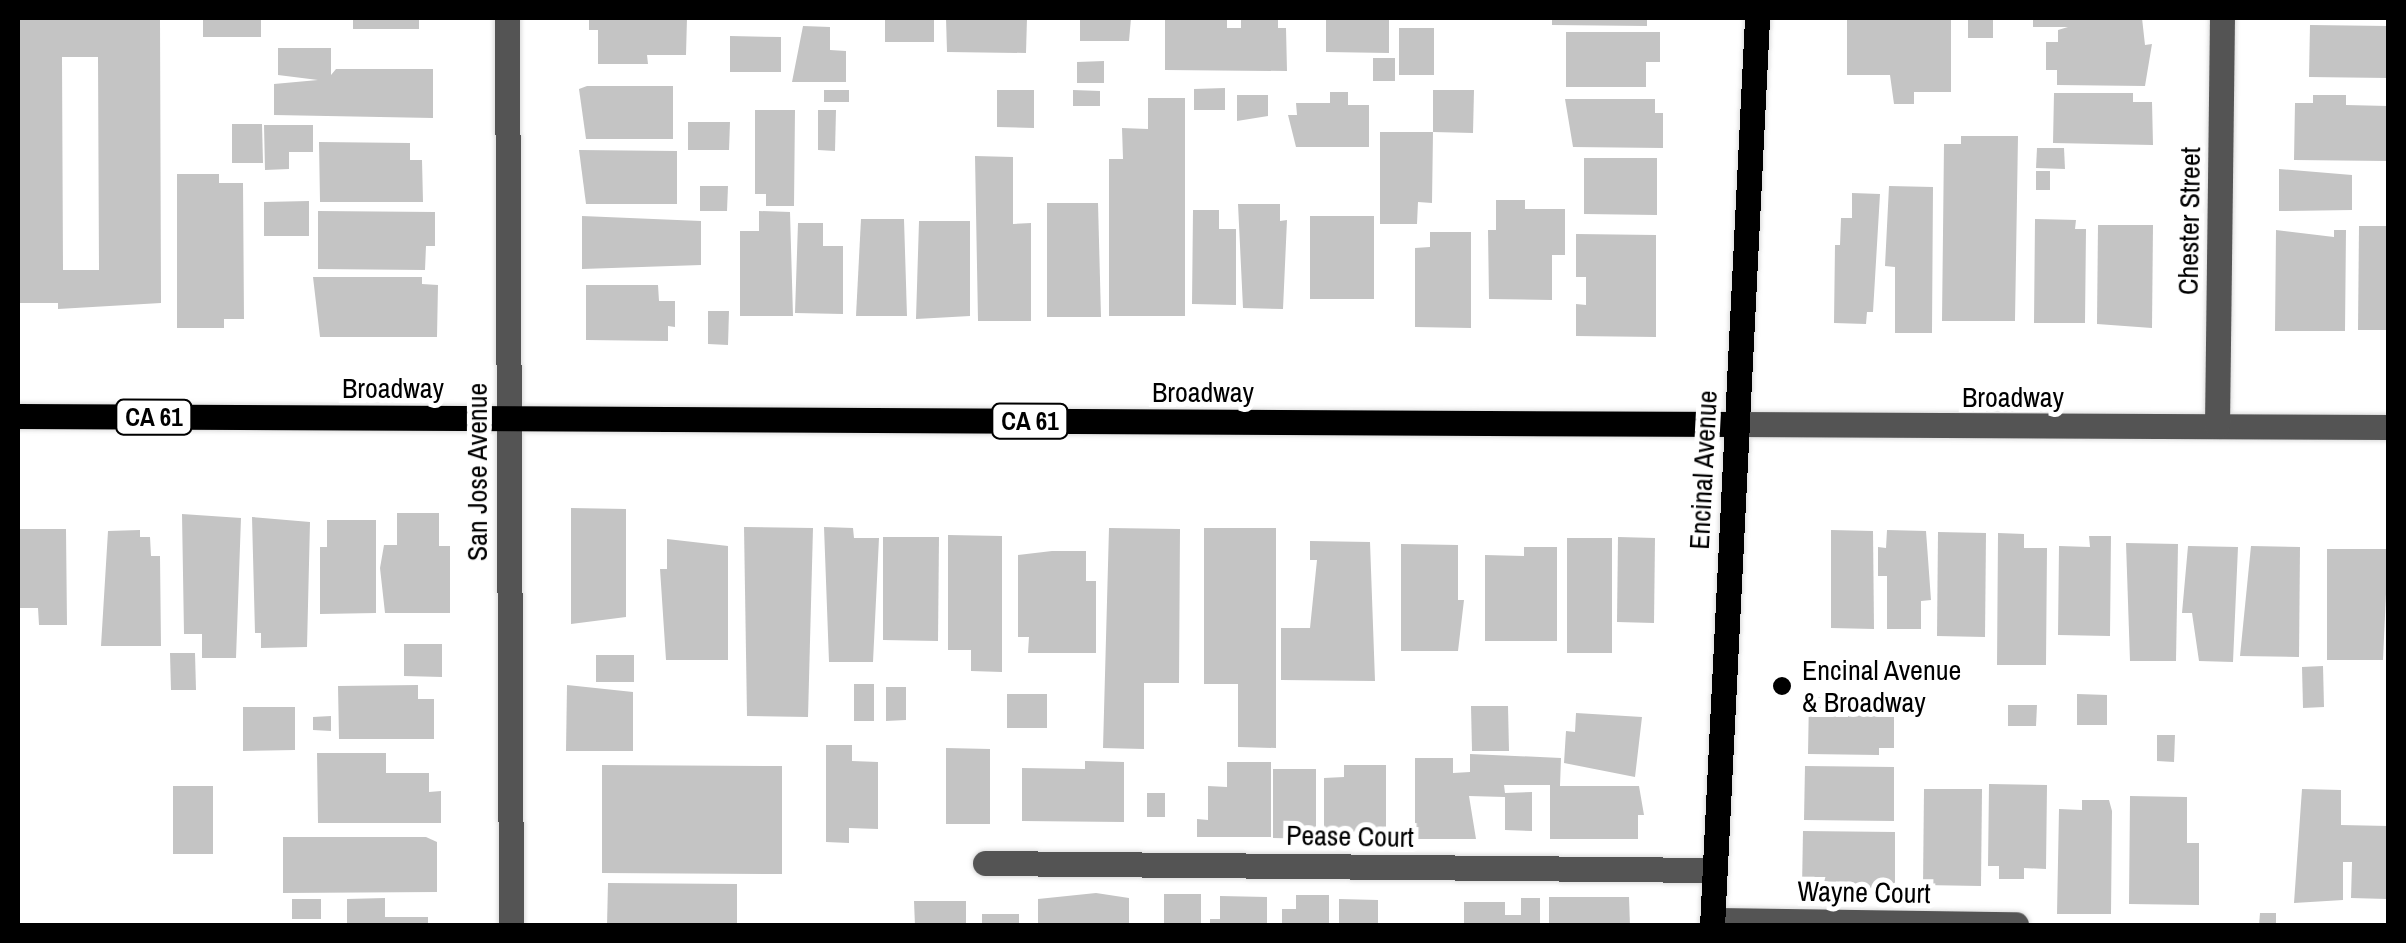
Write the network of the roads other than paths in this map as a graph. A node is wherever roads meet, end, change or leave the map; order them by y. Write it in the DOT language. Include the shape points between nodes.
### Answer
graph roads {
  1 [pos="507,18"];
  2 [pos="1757,18"];
  3 [pos="2222,18"];
  4 [pos="18,416"];
  5 [pos="506,419"];
  6 [pos="1735,424"];
  7 [pos="2217,426"];
  8 [pos="2388,427"];
  9 [pos="985,863"];
  10 [pos="1714,870"];
  11 [pos="1712,923"];
  12 [pos="2016,924"];
  13 [pos="511,926"];
  1 -- 5 [label="street, San Jose Avenue"];
  2 -- 6 [label="main road, Encinal Avenue"];
  3 -- 7 [label="street, Chester Street"];
  4 -- 5 [label="main road, Broadway / CA 61"];
  5 -- 6 [label="main road, Broadway / CA 61"];
  5 -- 13 [label="street, San Jose Avenue"];
  6 -- 7 [label="street, Broadway"];
  6 -- 10 [label="main road, Encinal Avenue"];
  7 -- 8 [label="street, Broadway"];
  9 -- 10 [label="street, Pease Court"];
  10 -- 11 [label="main road, Encinal Avenue"];
  11 -- 12 [label="street, Wayne Court"];
}
